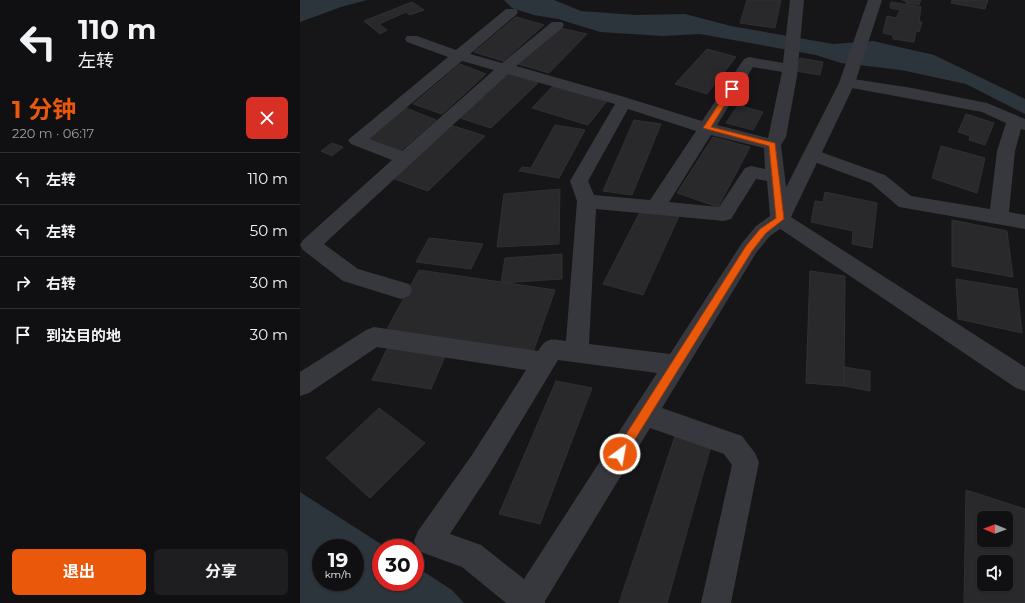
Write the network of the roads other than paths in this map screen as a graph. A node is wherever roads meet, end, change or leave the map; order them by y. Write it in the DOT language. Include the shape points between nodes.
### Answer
graph roads {
  1 [pos="797,0"];
  2 [pos="875,0"];
  3 [pos="511,12"];
  4 [pos="557,25"];
  5 [pos="412,40"];
  6 [pos="458,55"];
  7 [pos="790,63"];
  8 [pos="505,68"];
  9 [pos="848,81"];
  10 [pos="624,102"];
  11 [pos="1020,123"];
  12 [pos="706,128"];
  13 [pos="772,145"];
  14 [pos="812,155"];
  15 [pos="405,159"];
  16 [pos="776,177"];
  17 [pos="587,201"];
  18 [pos="655,208"];
  19 [pos="999,217"];
  20 [pos="780,219"];
  21 [pos="1025,222"];
  22 [pos="401,290"];
  23 [pos="577,352"];
  24 [pos="545,362"];
  25 [pos="676,364"];
  26 [pos="1025,380"];
  27 [pos="300,385"];
  28 [pos="645,414"];
  29 [pos="529,602"];
  30 [pos="716,603"];
  1 -- 7 [label="street"];
  2 -- 9 [label="street"];
  3 -- 6 [label="street"];
  4 -- 8 [label="street"];
  5 -- 6 [label="street"];
  6 -- 8 [label="street"];
  6 -- 15 [label="street" via="356,140"];
  7 -- 12 [label="street" via="749,62"];
  7 -- 13 [label="street" via="777,137"];
  8 -- 10 [label="street"];
  8 -- 15 [label="street"];
  9 -- 11 [label="street" via="987,108"];
  9 -- 14 [label="street"];
  10 -- 12 [label="street"];
  10 -- 17 [label="street" via="579,181"];
  11 -- 19 [label="street" via="1006,151"];
  12 -- 13 [label="street"];
  12 -- 18 [label="street"];
  13 -- 16 [label="street"];
  14 -- 19 [label="street" via="878,179 906,202"];
  14 -- 20 [label="street"];
  15 -- 22 [label="street" via="310,245 351,275"];
  16 -- 18 [label="street" via="751,172 724,214"];
  16 -- 20 [label="street"];
  17 -- 18 [label="street"];
  17 -- 23 [label="street"];
  19 -- 21 [label="street"];
  20 -- 25 [label="street" via="763,231 749,248"];
  20 -- 26 [label="street"];
  23 -- 24 [label="street" via="552,349"];
  23 -- 25 [label="street"];
  24 -- 27 [label="street" via="374,337"];
  24 -- 29 [label="street" via="481,464 428,541 470,555"];
  25 -- 28 [label="street"];
  28 -- 29 [label="street"];
  28 -- 30 [label="street" via="733,445 746,462"];
}
